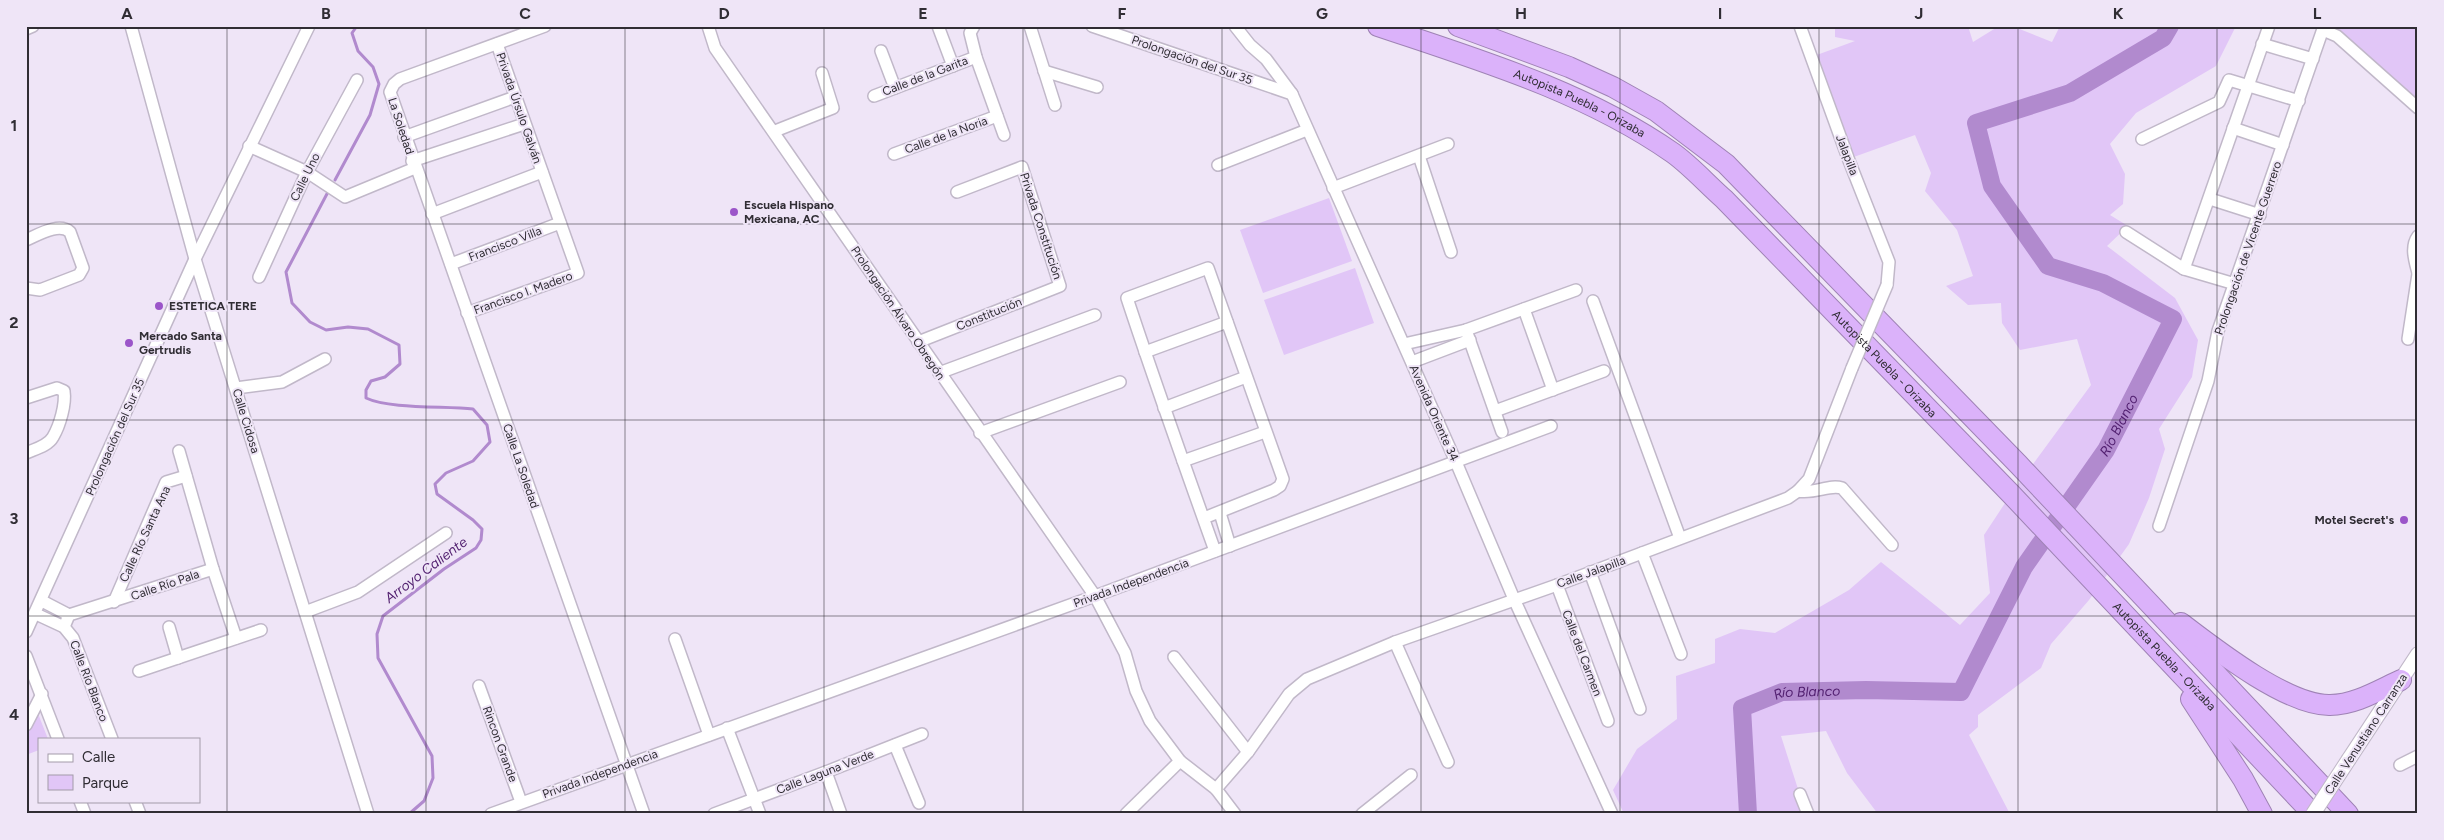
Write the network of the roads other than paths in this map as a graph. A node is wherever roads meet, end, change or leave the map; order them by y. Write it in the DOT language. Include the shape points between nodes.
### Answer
graph roads {
  1 [pos="33,26"];
  2 [pos="131,26"];
  3 [pos="309,26"];
  4 [pos="545,26"];
  5 [pos="708,26"];
  6 [pos="938,26"];
  7 [pos="974,26"];
  8 [pos="1030,26"];
  9 [pos="1092,26"];
  10 [pos="1235,26"];
  11 [pos="1378,26"];
  12 [pos="1458,26"];
  13 [pos="1800,26"];
  14 [pos="2270,26"];
  15 [pos="26,29"];
  16 [pos="2328,31"];
  17 [pos="497,44"];
  18 [pos="2262,44"];
  19 [pos="881,51"];
  20 [pos="976,57"];
  21 [pos="2313,59"];
  22 [pos="953,66"];
  23 [pos="1044,71"];
  24 [pos="822,73"];
  25 [pos="357,80"];
  26 [pos="2248,84"];
  27 [pos="1096,87"];
  28 [pos="895,88"];
  29 [pos="1292,94"];
  30 [pos="874,96"];
  31 [pos="515,97"];
  32 [pos="2300,101"];
  33 [pos="1055,105"];
  34 [pos="2418,108"];
  35 [pos="998,116"];
  36 [pos="524,124"];
  37 [pos="2233,128"];
  38 [pos="1307,130"];
  39 [pos="775,131"];
  40 [pos="1004,135"];
  41 [pos="404,137"];
  42 [pos="2142,139"];
  43 [pos="1448,144"];
  44 [pos="2283,145"];
  45 [pos="249,146"];
  46 [pos="894,154"];
  47 [pos="1418,156"];
  48 [pos="414,165"];
  49 [pos="1218,165"];
  50 [pos="307,172"];
  51 [pos="542,172"];
  52 [pos="1333,188"];
  53 [pos="957,192"];
  54 [pos="2210,199"];
  55 [pos="432,214"];
  56 [pos="2260,215"];
  57 [pos="560,223"];
  58 [pos="2126,232"];
  59 [pos="2418,236"];
  60 [pos="26,240"];
  61 [pos="1451,252"];
  62 [pos="195,259"];
  63 [pos="451,264"];
  64 [pos="2184,269"];
  65 [pos="578,273"];
  66 [pos="2418,274"];
  67 [pos="258,278"];
  68 [pos="2235,284"];
  69 [pos="1887,285"];
  70 [pos="1060,286"];
  71 [pos="26,288"];
  72 [pos="1576,290"];
  73 [pos="1593,301"];
  74 [pos="1524,309"];
  75 [pos="467,313"];
  76 [pos="1095,315"];
  77 [pos="1227,322"];
  78 [pos="1468,335"];
  79 [pos="2408,339"];
  80 [pos="918,342"];
  81 [pos="1404,344"];
  82 [pos="1145,352"];
  83 [pos="325,359"];
  84 [pos="1412,362"];
  85 [pos="1604,371"];
  86 [pos="939,373"];
  87 [pos="1246,377"];
  88 [pos="1120,382"];
  89 [pos="236,388"];
  90 [pos="1553,390"];
  91 [pos="26,398"];
  92 [pos="1164,408"];
  93 [pos="1495,411"];
  94 [pos="1551,426"];
  95 [pos="1265,432"];
  96 [pos="1502,432"];
  97 [pos="980,433"];
  98 [pos="179,451"];
  99 [pos="26,453"];
  100 [pos="1183,461"];
  101 [pos="1456,462"];
  102 [pos="186,476"];
  103 [pos="1798,491"];
  104 [pos="1220,513"];
  105 [pos="1204,518"];
  106 [pos="2159,526"];
  107 [pos="446,533"];
  108 [pos="1680,538"];
  109 [pos="1892,545"];
  110 [pos="1230,546"];
  111 [pos="1215,551"];
  112 [pos="1642,553"];
  113 [pos="213,569"];
  114 [pos="1590,572"];
  115 [pos="1557,585"];
  116 [pos="2137,589"];
  117 [pos="1095,596"];
  118 [pos="1514,599"];
  119 [pos="42,601"];
  120 [pos="114,602"];
  121 [pos="305,612"];
  122 [pos="36,614"];
  123 [pos="69,615"];
  124 [pos="2132,622"];
  125 [pos="64,627"];
  126 [pos="169,627"];
  127 [pos="261,630"];
  128 [pos="26,632"];
  129 [pos="236,638"];
  130 [pos="675,639"];
  131 [pos="1395,642"];
  132 [pos="1681,654"];
  133 [pos="2418,654"];
  134 [pos="26,656"];
  135 [pos="1174,657"];
  136 [pos="178,658"];
  137 [pos="139,671"];
  138 [pos="2401,680"];
  139 [pos="26,682"];
  140 [pos="480,686"];
  141 [pos="41,691"];
  142 [pos="1640,709"];
  143 [pos="1608,721"];
  144 [pos="26,725"];
  145 [pos="727,728"];
  146 [pos="922,734"];
  147 [pos="709,735"];
  148 [pos="58,738"];
  149 [pos="112,738"];
  150 [pos="895,745"];
  151 [pos="1248,752"];
  152 [pos="2418,756"];
  153 [pos="1180,761"];
  154 [pos="1448,762"];
  155 [pos="626,765"];
  156 [pos="2400,765"];
  157 [pos="826,772"];
  158 [pos="1411,775"];
  159 [pos="1216,789"];
  160 [pos="1800,794"];
  161 [pos="754,799"];
  162 [pos="80,802"];
  163 [pos="135,802"];
  164 [pos="521,802"];
  165 [pos="919,803"];
  166 [pos="508,811"];
  167 [pos="85,814"];
  168 [pos="140,814"];
  169 [pos="368,814"];
  170 [pos="491,814"];
  171 [pos="644,814"];
  172 [pos="714,814"];
  173 [pos="760,814"];
  174 [pos="841,814"];
  175 [pos="1126,814"];
  176 [pos="1235,814"];
  177 [pos="1362,814"];
  178 [pos="1612,814"];
  179 [pos="1808,814"];
  180 [pos="2262,814"];
  181 [pos="2313,814"];
  182 [pos="2348,814"];
  1 -- 15 [label="street"];
  2 -- 62 [label="street, Calle Cidosa"];
  3 -- 45 [label="street, Prolongación del Sur 35"];
  4 -- 17 [label="street"];
  5 -- 39 [label="street, Prolongación Álvaro Obregón" via="715,48"];
  6 -- 22 [label="street"];
  7 -- 20 [label="street" via="970,34"];
  8 -- 23 [label="street"];
  9 -- 29 [label="street, Prolongación del Sur 35"];
  10 -- 29 [label="street, Avenida Oriente 34" via="1266,59"];
  11 -- 124 [label="highway, Autopista Puebla - Orizaba" via="1572,96 1621,120 1675,155 1724,199"];
  12 -- 116 [label="highway, Autopista Puebla - Orizaba" via="1605,83 1656,111 1726,164"];
  13 -- 69 [label="street, Jalapilla" via="1889,262"];
  14 -- 18 [label="street"];
  16 -- 21 [label="street, Prolongación de Vicente Guerrero"];
  16 -- 34 [label="street, Prolongación de Vicente Guerrero"];
  17 -- 31 [label="street, Privada Úrsulo Galván"];
  17 -- 41 [label="street, La Soledad" via="394,84 390,92"];
  18 -- 21 [label="street"];
  18 -- 26 [label="street"];
  19 -- 28 [label="street"];
  20 -- 22 [label="street, Calle de la Garita"];
  20 -- 35 [label="street"];
  21 -- 32 [label="street, Prolongación de Vicente Guerrero"];
  22 -- 28 [label="street, Calle de la Garita"];
  23 -- 27 [label="street"];
  23 -- 33 [label="street"];
  24 -- 39 [label="street" via="833,108"];
  25 -- 50 [label="street, Calle Uno"];
  26 -- 32 [label="street"];
  26 -- 37 [label="street"];
  26 -- 42 [label="street" via="2228,80 2219,102"];
  28 -- 30 [label="street, Calle de la Garita"];
  29 -- 38 [label="street, Avenida Oriente 34"];
  31 -- 36 [label="street, Privada Úrsulo Galván"];
  31 -- 41 [label="street"];
  32 -- 44 [label="street, Prolongación de Vicente Guerrero"];
  35 -- 40 [label="street"];
  35 -- 46 [label="street, Calle de la Noria"];
  36 -- 48 [label="street"];
  36 -- 51 [label="street, Privada Úrsulo Galván"];
  37 -- 44 [label="street"];
  37 -- 54 [label="street"];
  38 -- 49 [label="street"];
  38 -- 52 [label="street, Avenida Oriente 34"];
  39 -- 80 [label="street, Prolongación Álvaro Obregón"];
  41 -- 48 [label="street, La Soledad"];
  43 -- 47 [label="street"];
  44 -- 56 [label="street, Prolongación de Vicente Guerrero"];
  45 -- 50 [label="street"];
  45 -- 62 [label="street, Prolongación del Sur 35"];
  47 -- 52 [label="street"];
  47 -- 61 [label="street"];
  48 -- 50 [label="street" via="345,197"];
  48 -- 55 [label="street, Calle La Soledad"];
  50 -- 67 [label="street, Calle Uno"];
  51 -- 55 [label="street"];
  51 -- 57 [label="street, Privada Úrsulo Galván"];
  52 -- 81 [label="street, Avenida Oriente 34"];
  53 -- 70 [label="street, Privada Constitución" via="1022,167"];
  54 -- 56 [label="street"];
  54 -- 64 [label="street"];
  55 -- 63 [label="street, Calle La Soledad"];
  56 -- 68 [label="street, Prolongación de Vicente Guerrero"];
  57 -- 63 [label="street, Francisco Villa"];
  57 -- 65 [label="street, Privada Úrsulo Galván"];
  58 -- 64 [label="street"];
  59 -- 66 [label="street" via="2414,242 2414,257"];
  60 -- 71 [label="street" via="60,227 66,228 83,272 40,290"];
  62 -- 89 [label="street, Calle Cidosa"];
  62 -- 119 [label="street, Prolongación del Sur 35"];
  63 -- 75 [label="street, Calle La Soledad"];
  64 -- 68 [label="street"];
  65 -- 75 [label="street, Francisco I. Madero"];
  66 -- 79 [label="street"];
  68 -- 106 [label="street, Prolongación de Vicente Guerrero" via="2218,332 2208,381"];
  69 -- 103 [label="street, Calle Jalapilla, bridge" via="1808,479"];
  70 -- 80 [label="street, Constitución"];
  72 -- 74 [label="street"];
  73 -- 108 [label="street"];
  74 -- 78 [label="street"];
  74 -- 90 [label="street"];
  75 -- 155 [label="street, Calle La Soledad"];
  76 -- 86 [label="street"];
  77 -- 82 [label="street"];
  77 -- 82 [label="street" via="1208,268 1127,298"];
  77 -- 87 [label="street"];
  78 -- 81 [label="street"];
  78 -- 84 [label="street"];
  78 -- 93 [label="street"];
  80 -- 86 [label="street, Prolongación Álvaro Obregón"];
  81 -- 84 [label="street, Avenida Oriente 34"];
  82 -- 92 [label="street"];
  83 -- 89 [label="street" via="282,382"];
  84 -- 101 [label="street, Avenida Oriente 34"];
  85 -- 90 [label="street"];
  86 -- 97 [label="street, Prolongación Álvaro Obregón"];
  87 -- 92 [label="street"];
  87 -- 95 [label="street"];
  88 -- 97 [label="street"];
  89 -- 121 [label="street, Calle Cidosa"];
  90 -- 93 [label="street"];
  91 -- 99 [label="street" via="57,388 64,391 66,400 53,438"];
  92 -- 100 [label="street"];
  93 -- 96 [label="street"];
  94 -- 101 [label="street, Privada Independencia"];
  95 -- 100 [label="street"];
  95 -- 104 [label="street" via="1283,479 1280,486"];
  97 -- 117 [label="street, Prolongación Álvaro Obregón"];
  98 -- 102 [label="street, Calle Río Pala"];
  100 -- 105 [label="street"];
  101 -- 110 [label="street, Privada Independencia"];
  101 -- 118 [label="street, Avenida Oriente 34"];
  102 -- 113 [label="street, Calle Río Pala"];
  102 -- 120 [label="street, Calle Río Santa Ana" via="166,482"];
  103 -- 108 [label="street, Calle Jalapilla" via="1788,498"];
  103 -- 109 [label="street" via="1811,493 1836,486 1842,488"];
  104 -- 105 [label="street"];
  104 -- 110 [label="street"];
  105 -- 111 [label="street"];
  107 -- 121 [label="street" via="358,592"];
  108 -- 112 [label="street, Calle Jalapilla"];
  110 -- 111 [label="street, Privada Independencia"];
  111 -- 117 [label="street, Privada Independencia"];
  112 -- 114 [label="street, Calle Jalapilla"];
  112 -- 132 [label="street"];
  113 -- 120 [label="street, Calle Río Pala"];
  113 -- 129 [label="street"];
  114 -- 115 [label="street, Calle Jalapilla"];
  114 -- 142 [label="street"];
  115 -- 118 [label="street, Calle Jalapilla"];
  115 -- 143 [label="street, Calle del Carmen"];
  116 -- 138 [label="highway" via="2212,646 2289,695 2305,701 2341,704"];
  116 -- 182 [label="highway, Autopista Puebla - Orizaba"];
  117 -- 145 [label="street, Privada Independencia"];
  117 -- 153 [label="street, Prolongación Álvaro Obregón" via="1125,653 1143,710"];
  118 -- 131 [label="street, Calle Jalapilla"];
  118 -- 178 [label="street, Avenida Oriente 34"];
  119 -- 122 [label="street, Prolongación del Sur 35"];
  119 -- 123 [label="street"];
  120 -- 123 [label="street, Calle Río Pala"];
  121 -- 169 [label="street, Calle Cidosa"];
  122 -- 125 [label="street, Calle Río Blanco"];
  122 -- 128 [label="street, Prolongación del Sur 35"];
  123 -- 125 [label="street"];
  124 -- 180 [label="highway" via="2195,704"];
  124 -- 181 [label="highway, Autopista Puebla - Orizaba"];
  125 -- 149 [label="street, Calle Río Blanco" via="73,638"];
  126 -- 136 [label="street"];
  127 -- 129 [label="street"];
  129 -- 136 [label="street"];
  130 -- 147 [label="street"];
  131 -- 151 [label="street, Calle Jalapilla" via="1298,684"];
  131 -- 154 [label="street"];
  133 -- 138 [label="street, Calle Venustiano Carranza"];
  134 -- 141 [label="street"];
  135 -- 151 [label="street"];
  136 -- 137 [label="street"];
  138 -- 181 [label="street, Calle Venustiano Carranza, bridge"];
  139 -- 141 [label="street"];
  140 -- 164 [label="street, Rincon Grande"];
  141 -- 144 [label="street"];
  141 -- 148 [label="street"];
  145 -- 147 [label="street, Privada Independencia"];
  145 -- 161 [label="street"];
  146 -- 150 [label="street, Calle Laguna Verde"];
  147 -- 155 [label="street, Privada Independencia"];
  150 -- 157 [label="street, Calle Laguna Verde"];
  150 -- 165 [label="street"];
  151 -- 159 [label="street, Calle Jalapilla"];
  152 -- 156 [label="street"];
  153 -- 159 [label="street, Prolongación Álvaro Obregón"];
  153 -- 175 [label="street"];
  155 -- 164 [label="street, Privada Independencia"];
  155 -- 171 [label="street, Calle La Soledad"];
  157 -- 161 [label="street, Calle Laguna Verde"];
  157 -- 174 [label="street"];
  158 -- 177 [label="street"];
  159 -- 176 [label="street, Prolongación Álvaro Obregón"];
  160 -- 179 [label="street"];
  161 -- 172 [label="street, Calle Laguna Verde"];
  161 -- 173 [label="street"];
  162 -- 167 [label="street"];
  163 -- 168 [label="street"];
  164 -- 166 [label="street, Privada Independencia"];
  166 -- 170 [label="street, Privada Independencia"];
}
